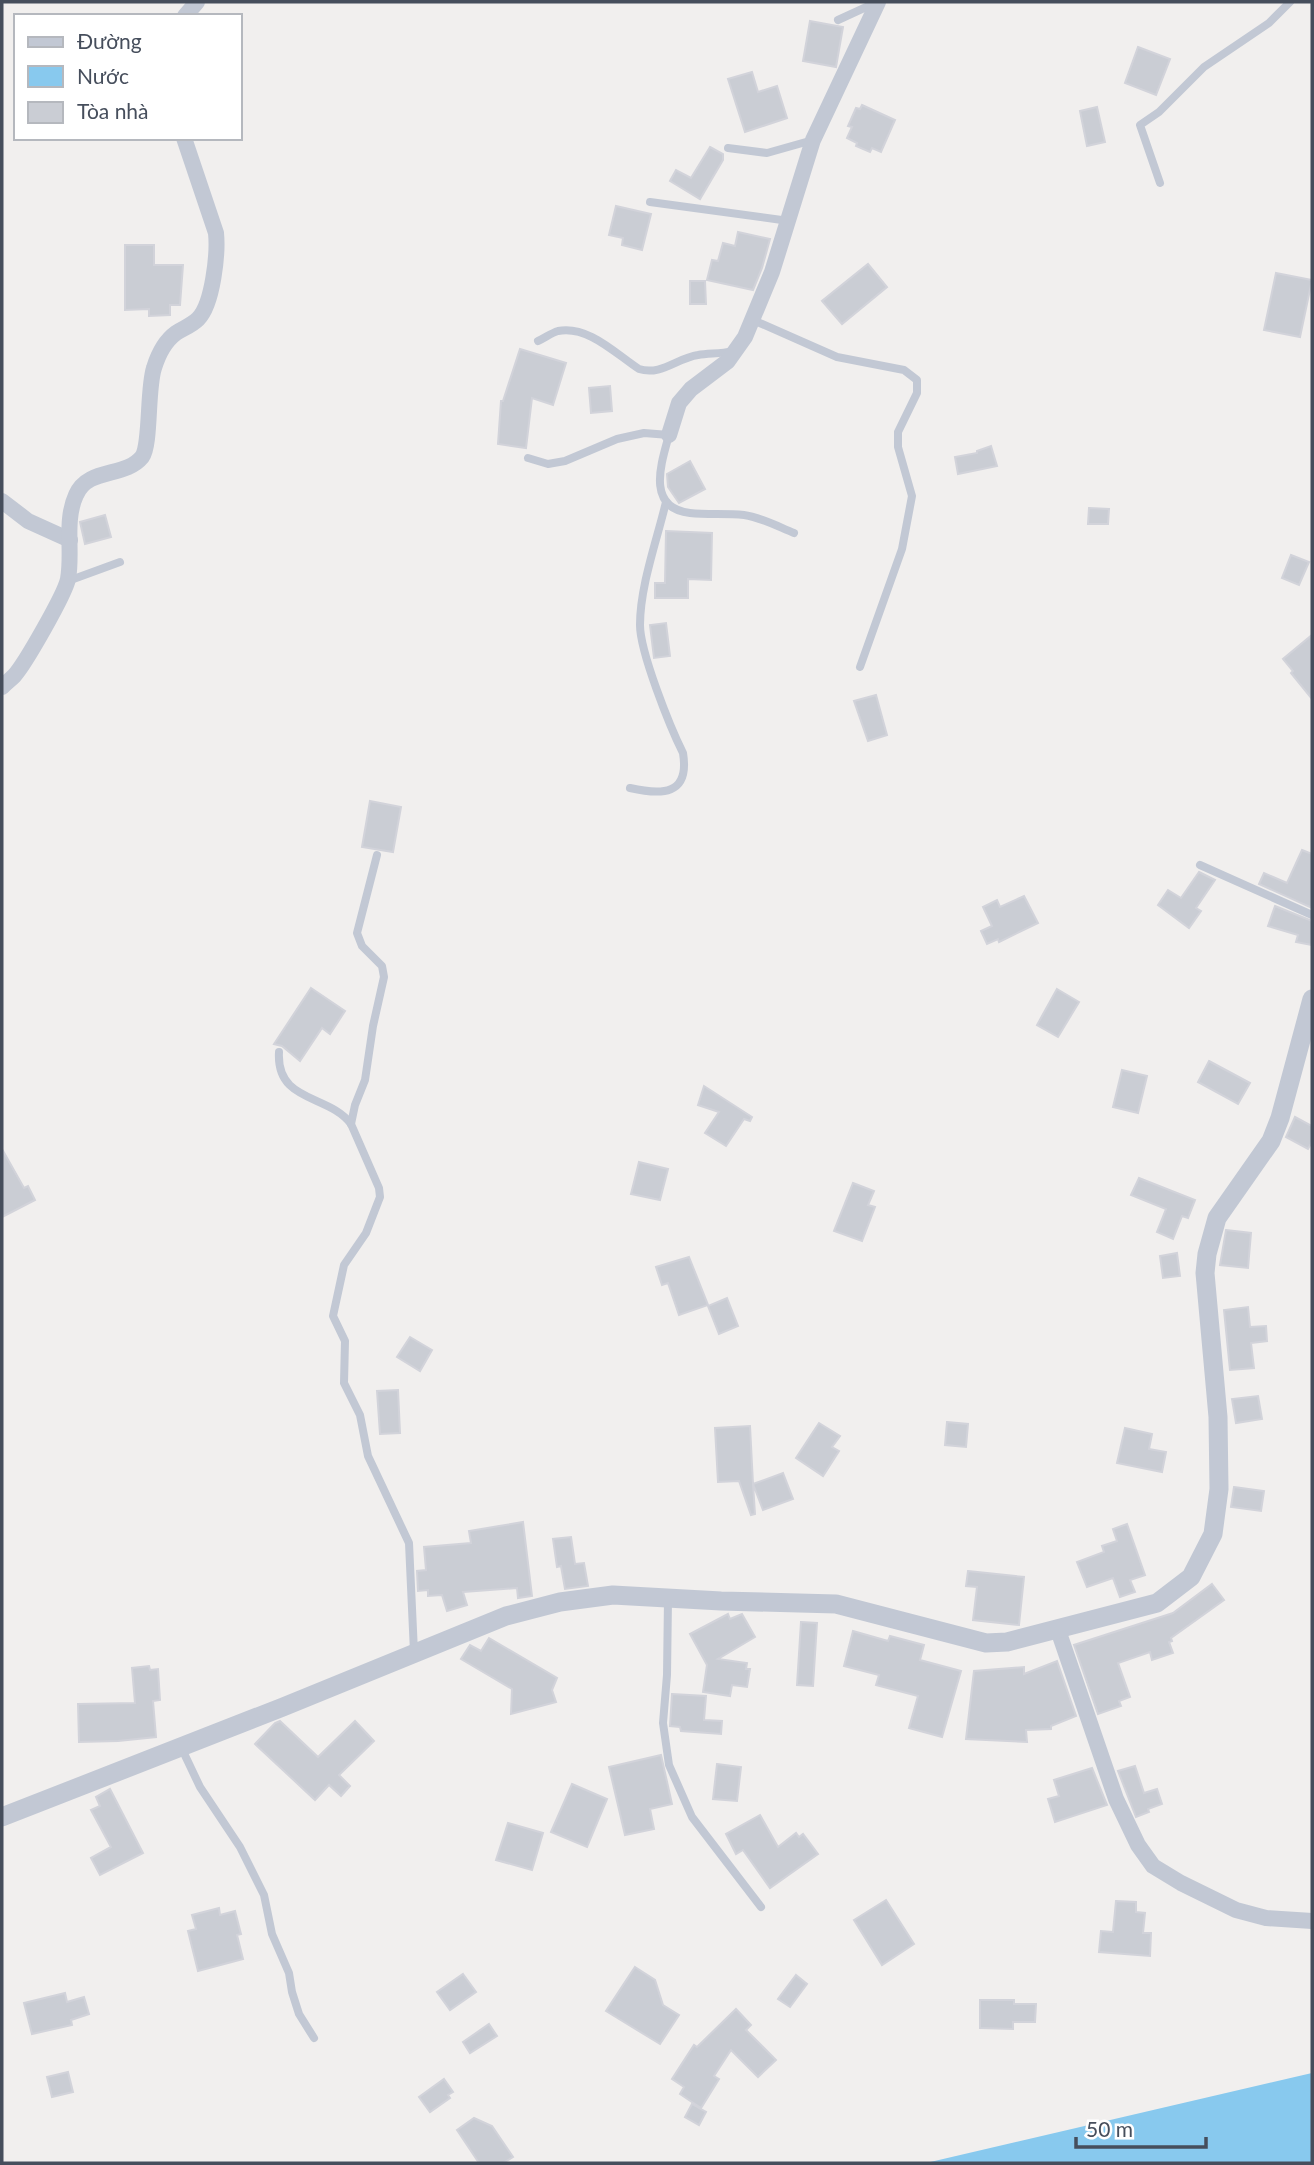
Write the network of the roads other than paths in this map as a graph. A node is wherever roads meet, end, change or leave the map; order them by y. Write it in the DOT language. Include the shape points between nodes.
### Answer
graph roads {
  1 [pos="877,2"];
  2 [pos="1290,2"];
  3 [pos="838,20"];
  4 [pos="185,140"];
  5 [pos="813,140"];
  6 [pos="728,148"];
  7 [pos="1160,183"];
  8 [pos="650,202"];
  9 [pos="789,220"];
  10 [pos="753,320"];
  11 [pos="538,341"];
  12 [pos="738,349"];
  13 [pos="669,435"];
  14 [pos="528,458"];
  15 [pos="2,501"];
  16 [pos="666,502"];
  17 [pos="794,533"];
  18 [pos="70,540"];
  19 [pos="120,562"];
  20 [pos="68,581"];
  21 [pos="860,667"];
  22 [pos="2,687"];
  23 [pos="630,788"];
  24 [pos="377,855"];
  25 [pos="1200,865"];
  26 [pos="1312,915"];
  27 [pos="1312,999"];
  28 [pos="279,1052"];
  29 [pos="351,1124"];
  30 [pos="668,1599"];
  31 [pos="1058,1630"];
  32 [pos="414,1652"];
  33 [pos="181,1747"];
  34 [pos="2,1817"];
  35 [pos="761,1907"];
  36 [pos="1312,1921"];
  37 [pos="314,2038"];
  1 -- 3 [label="lane"];
  1 -- 5 [label="street"];
  2 -- 7 [label="lane" via="1269,23 1205,67 1140,125"];
  4 -- 18 [label="street" via="216,233 207,305 190,326 167,340 154,366 143,456 131,465 90,478 76,492"];
  5 -- 6 [label="lane" via="767,153"];
  5 -- 9 [label="street"];
  8 -- 9 [label="lane"];
  9 -- 10 [label="street"];
  10 -- 12 [label="street"];
  10 -- 21 [label="lane" via="837,357 904,370 917,380 917,393 898,432 912,496 902,549"];
  11 -- 12 [label="lane" via="556,331 587,334 648,372 687,358"];
  12 -- 13 [label="street" via="691,388 679,403"];
  13 -- 14 [label="lane" via="644,433 617,439 548,464"];
  13 -- 16 [label="lane" via="659,468"];
  15 -- 18 [label="street" via="28,521"];
  16 -- 17 [label="lane" via="689,513 747,515"];
  16 -- 23 [label="lane" via="640,627 685,765 683,779 663,793"];
  18 -- 20 [label="street"];
  19 -- 20 [label="lane"];
  20 -- 22 [label="street" via="15,675"];
  24 -- 29 [label="lane" via="358,933 362,946 382,966 384,977 365,1080"];
  25 -- 26 [label="lane"];
  27 -- 31 [label="street" via="1271,1141 1217,1218 1210,1238 1205,1273 1219,1477 1213,1534 1191,1577 1157,1604"];
  28 -- 29 [label="lane" via="278,1064 291,1086 345,1116"];
  29 -- 32 [label="lane" via="380,1198 366,1233 344,1265 333,1316 345,1341 344,1383 360,1415 368,1456 409,1543"];
  30 -- 31 [label="street" via="836,1604 986,1643"];
  30 -- 32 [label="street" via="613,1595 559,1602 506,1616"];
  30 -- 35 [label="lane" via="663,1723 669,1765 692,1817"];
  31 -- 36 [label="street" via="1116,1799 1153,1866 1236,1910 1266,1918"];
  32 -- 33 [label="street"];
  33 -- 34 [label="street"];
  33 -- 37 [label="lane" via="264,1895 299,2014"];
}
